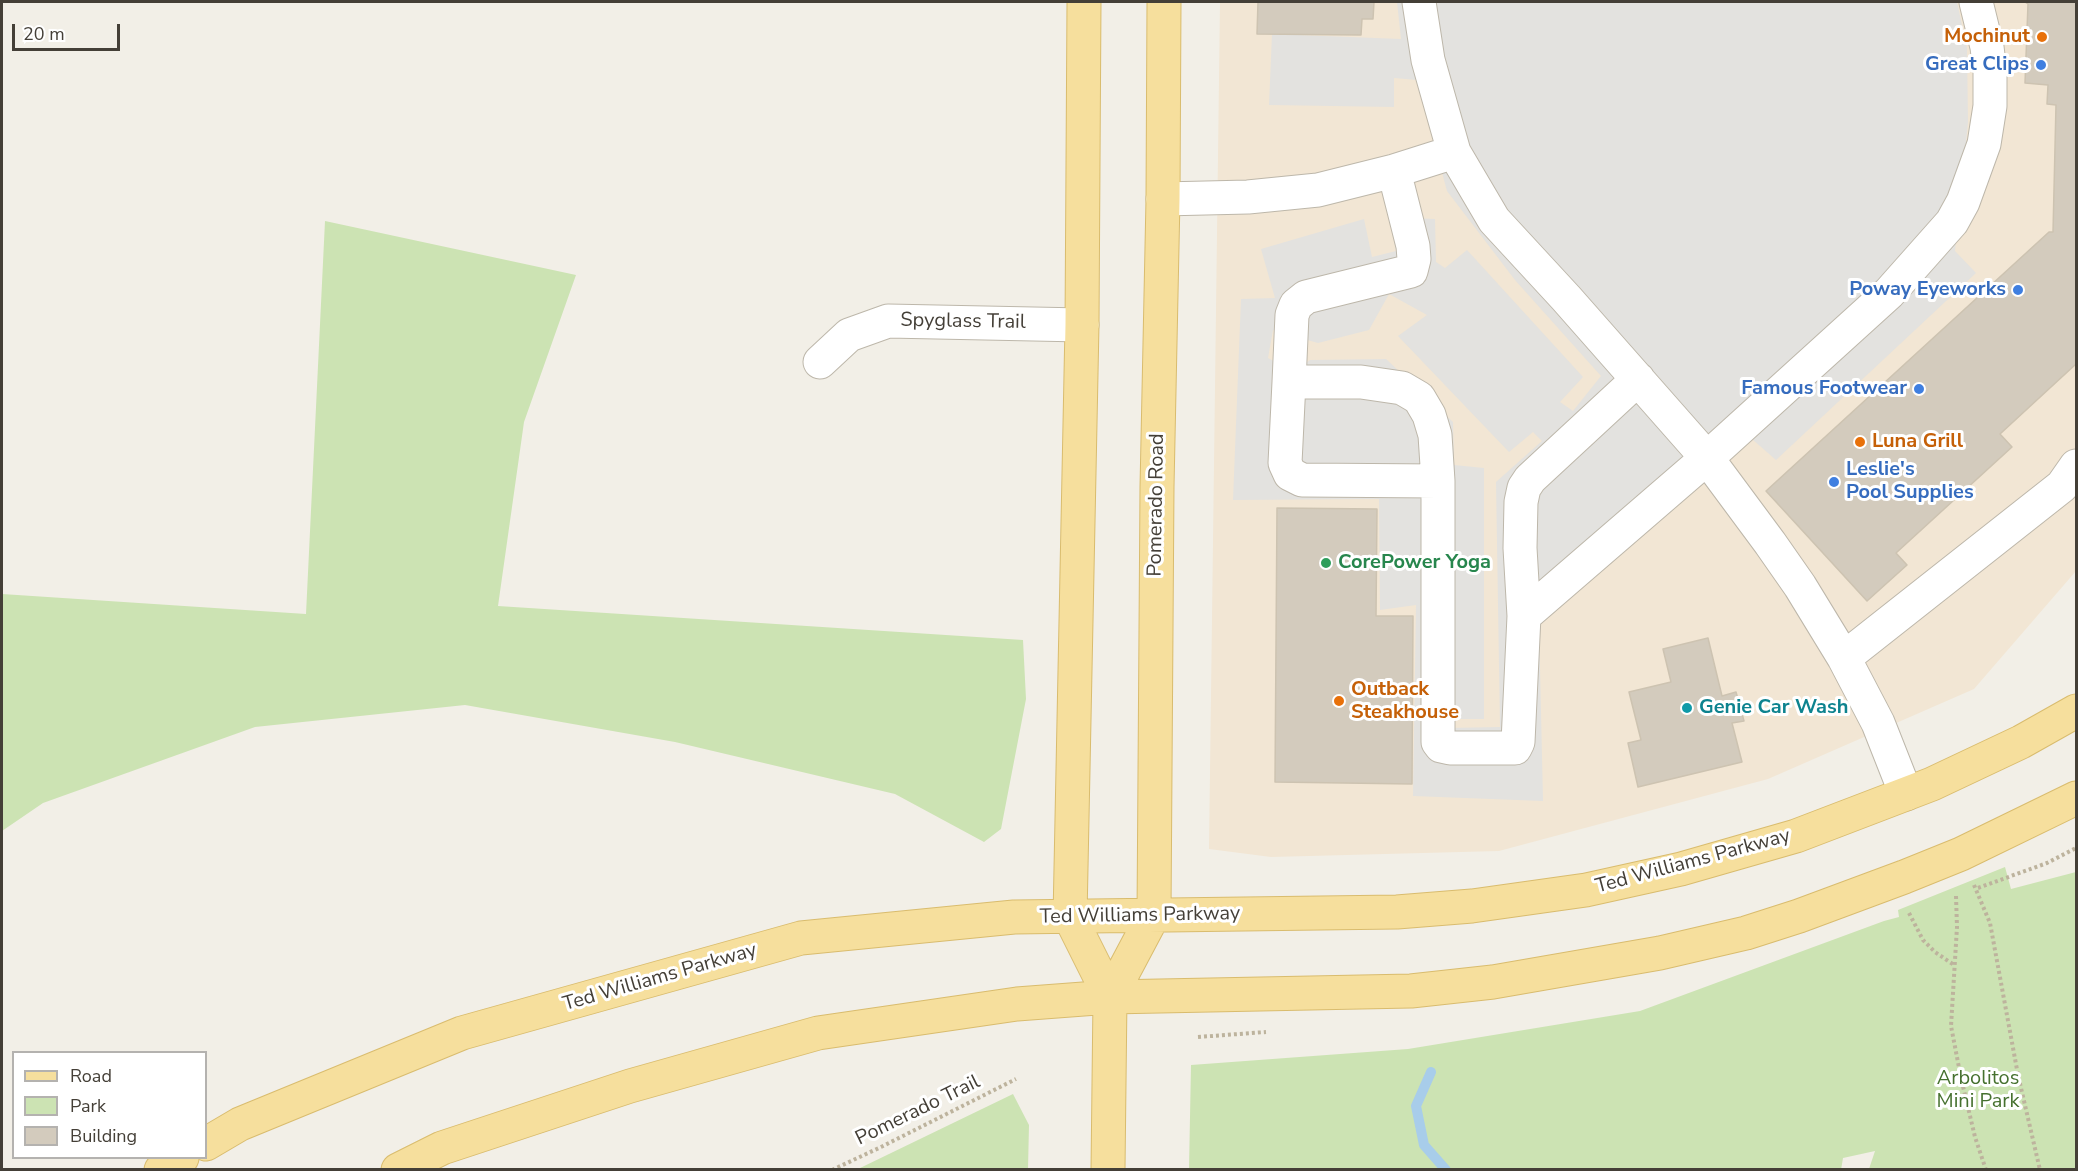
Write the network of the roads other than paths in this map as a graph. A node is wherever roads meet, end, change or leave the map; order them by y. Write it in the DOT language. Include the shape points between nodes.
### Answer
graph roads {
  1 [pos="1084,2"];
  2 [pos="1164,2"];
  3 [pos="1419,2"];
  4 [pos="1976,2"];
  5 [pos="1454,152"];
  6 [pos="1394,171"];
  7 [pos="1163,199"];
  8 [pos="1083,325"];
  9 [pos="820,362"];
  10 [pos="1638,379"];
  11 [pos="1289,382"];
  12 [pos="1707,458"];
  13 [pos="2076,466"];
  14 [pos="1438,481"];
  15 [pos="1524,616"];
  16 [pos="1844,658"];
  17 [pos="2076,711"];
  18 [pos="1906,794"];
  19 [pos="2076,798"];
  20 [pos="1154,914"];
  21 [pos="1070,917"];
  22 [pos="1110,997"];
  23 [pos="207,1143"];
  24 [pos="180,1159"];
  25 [pos="161,1170"];
  26 [pos="398,1170"];
  27 [pos="1108,1170"];
  1 -- 8 [label="main road, Pomerado Road"];
  2 -- 7 [label="main road, Pomerado Road"];
  3 -- 5 [label="street" via="1428,60"];
  4 -- 12 [label="street" via="1987,47 1990,106 1984,144 1952,222 1889,293"];
  5 -- 6 [label="street"];
  5 -- 10 [label="street" via="1494,220"];
  6 -- 7 [label="street" via="1296,193"];
  6 -- 11 [label="street" via="1413,246 1411,271 1306,297 1296,305 1292,315"];
  7 -- 20 [label="main road, Pomerado Road"];
  8 -- 9 [label="street, Spyglass Trail" via="888,321 849,335"];
  8 -- 21 [label="main road, Pomerado Road"];
  10 -- 12 [label="street"];
  10 -- 15 [label="street" via="1524,488"];
  11 -- 14 [label="street" via="1383,384 1402,388 1419,398 1430,415"];
  11 -- 14 [label="street" via="1285,463 1290,474 1302,480"];
  12 -- 15 [label="street"];
  12 -- 16 [label="street" via="1788,569"];
  13 -- 16 [label="street" via="2062,486"];
  14 -- 15 [label="street" via="1441,746 1515,748"];
  16 -- 18 [label="street" via="1878,723"];
  17 -- 18 [label="main road, Ted Williams Parkway" via="2021,742"];
  18 -- 20 [label="main road, Ted Williams Parkway" via="1784,839 1681,869 1586,890 1396,912"];
  19 -- 22 [label="main road" via="1961,854 1830,905 1746,933 1660,953 1493,982 1411,991"];
  20 -- 21 [label="main road, Ted Williams Parkway"];
  20 -- 22 [label="main road, Pomerado Road"];
  21 -- 22 [label="main road, Pomerado Road"];
  21 -- 23 [label="main road, Ted Williams Parkway" via="1014,917 801,938 462,1033 240,1124"];
  22 -- 26 [label="main road" via="1017,1005 818,1033 630,1086 442,1148"];
  22 -- 27 [label="main road, Pomerado Road"];
  24 -- 25 [label="main road"];
}
